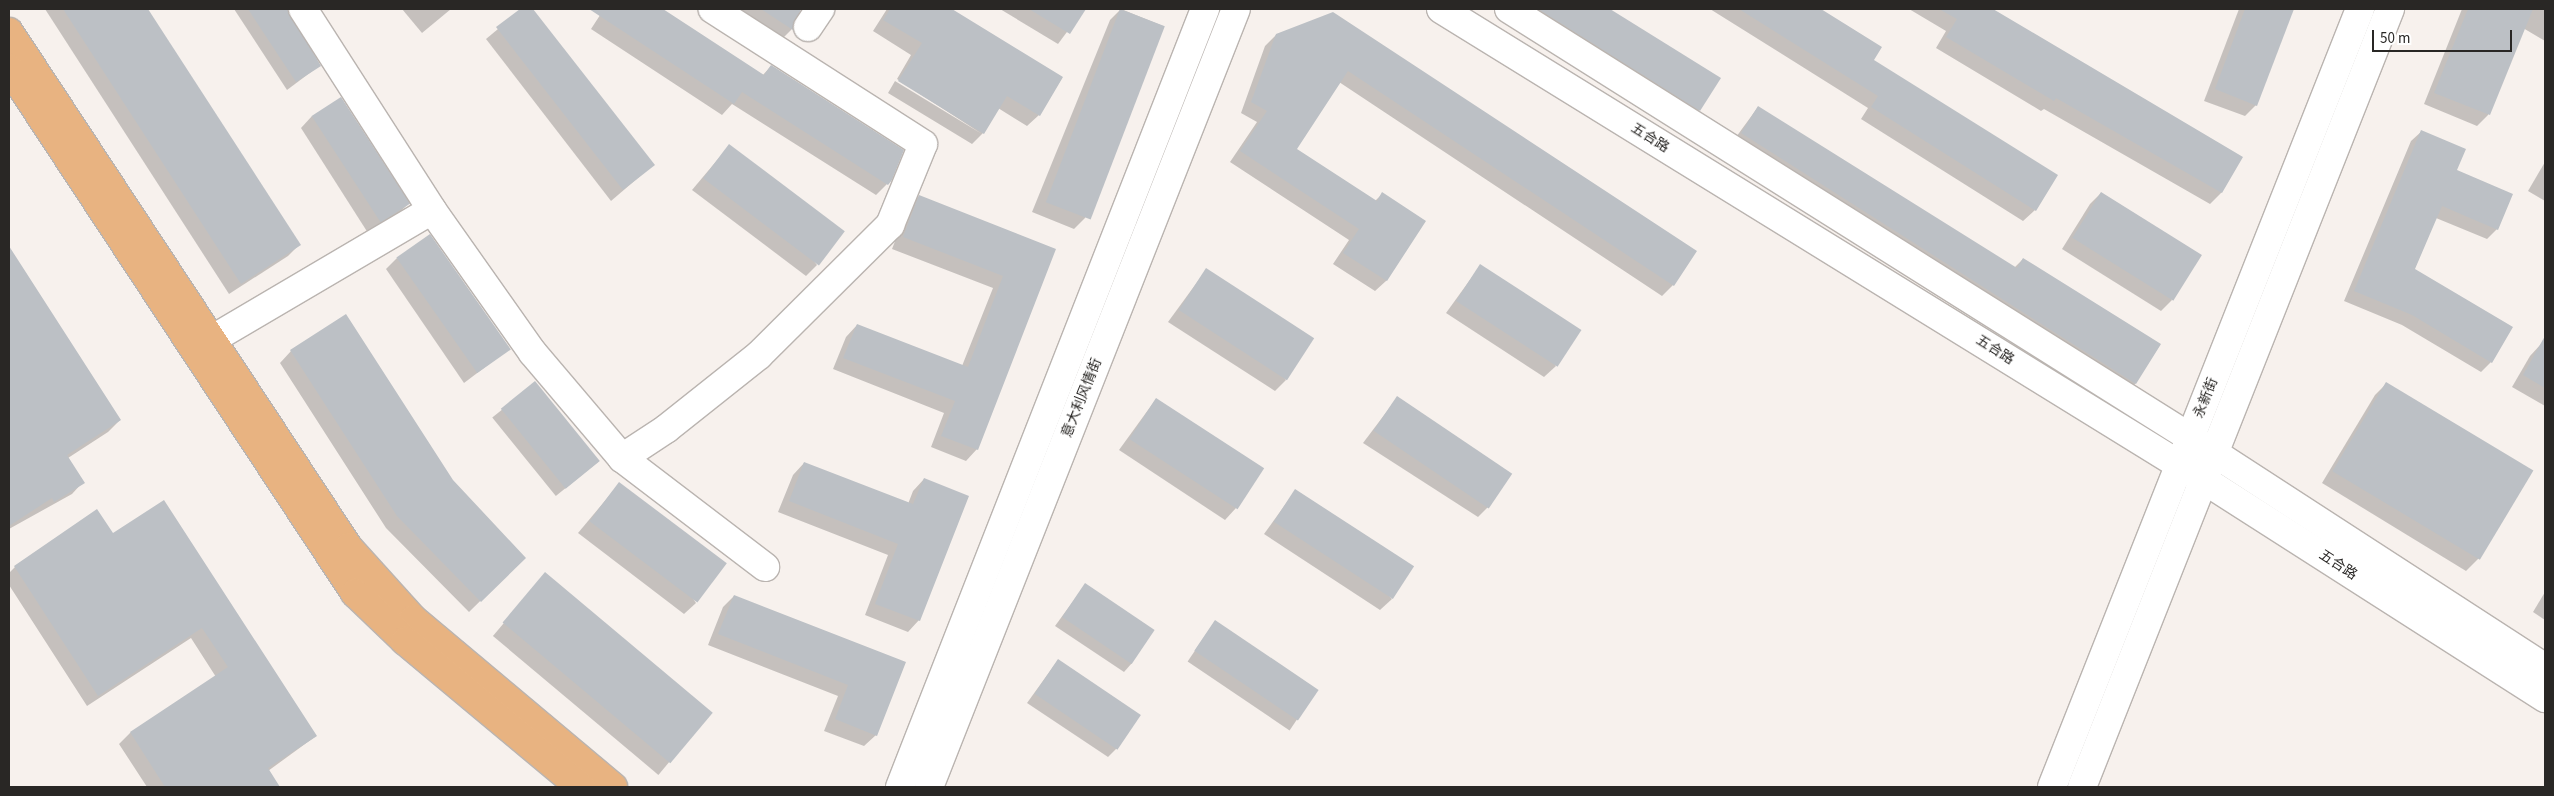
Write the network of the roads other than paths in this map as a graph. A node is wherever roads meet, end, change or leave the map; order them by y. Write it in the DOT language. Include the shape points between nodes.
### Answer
graph roads {
  1 [pos="303,9"];
  2 [pos="713,9"];
  3 [pos="1205,9"];
  4 [pos="1236,9"];
  5 [pos="1441,9"];
  6 [pos="1509,9"];
  7 [pos="2360,9"];
  8 [pos="2390,9"];
  9 [pos="9,32"];
  10 [pos="9,68"];
  11 [pos="432,210"];
  12 [pos="212,340"];
  13 [pos="2191,438"];
  14 [pos="2215,453"];
  15 [pos="622,458"];
  16 [pos="2180,465"];
  17 [pos="2204,480"];
  18 [pos="765,566"];
  19 [pos="2545,668"];
  20 [pos="2545,698"];
  21 [pos="580,787"];
  22 [pos="613,787"];
  23 [pos="900,787"];
  24 [pos="929,787"];
  25 [pos="2052,787"];
  26 [pos="2082,787"];
  1 -- 11 [label="street"];
  2 -- 15 [label="street" via="923,144 890,224 759,355 666,429"];
  3 -- 23 [label="street, 意大利风情街"];
  4 -- 24 [label="street, 意大利风情街"];
  5 -- 16 [label="street, 五合路"];
  6 -- 13 [label="street, 五合路"];
  7 -- 13 [label="street, 永新街"];
  8 -- 14 [label="street, 永新街"];
  9 -- 12 [label="main road"];
  10 -- 21 [label="main road" via="355,592 405,642"];
  11 -- 12 [label="street"];
  11 -- 15 [label="street" via="533,353"];
  12 -- 22 [label="main road" via="348,547 381,586 413,619"];
  13 -- 14 [label="street, 五合路"];
  13 -- 16 [label="street, 永新街"];
  14 -- 17 [label="street, 永新街"];
  14 -- 19 [label="street, 五合路"];
  15 -- 18 [label="street"];
  16 -- 17 [label="street, 五合路"];
  16 -- 25 [label="street, 永新街"];
  17 -- 20 [label="street, 五合路"];
  17 -- 26 [label="street, 永新街"];
}
